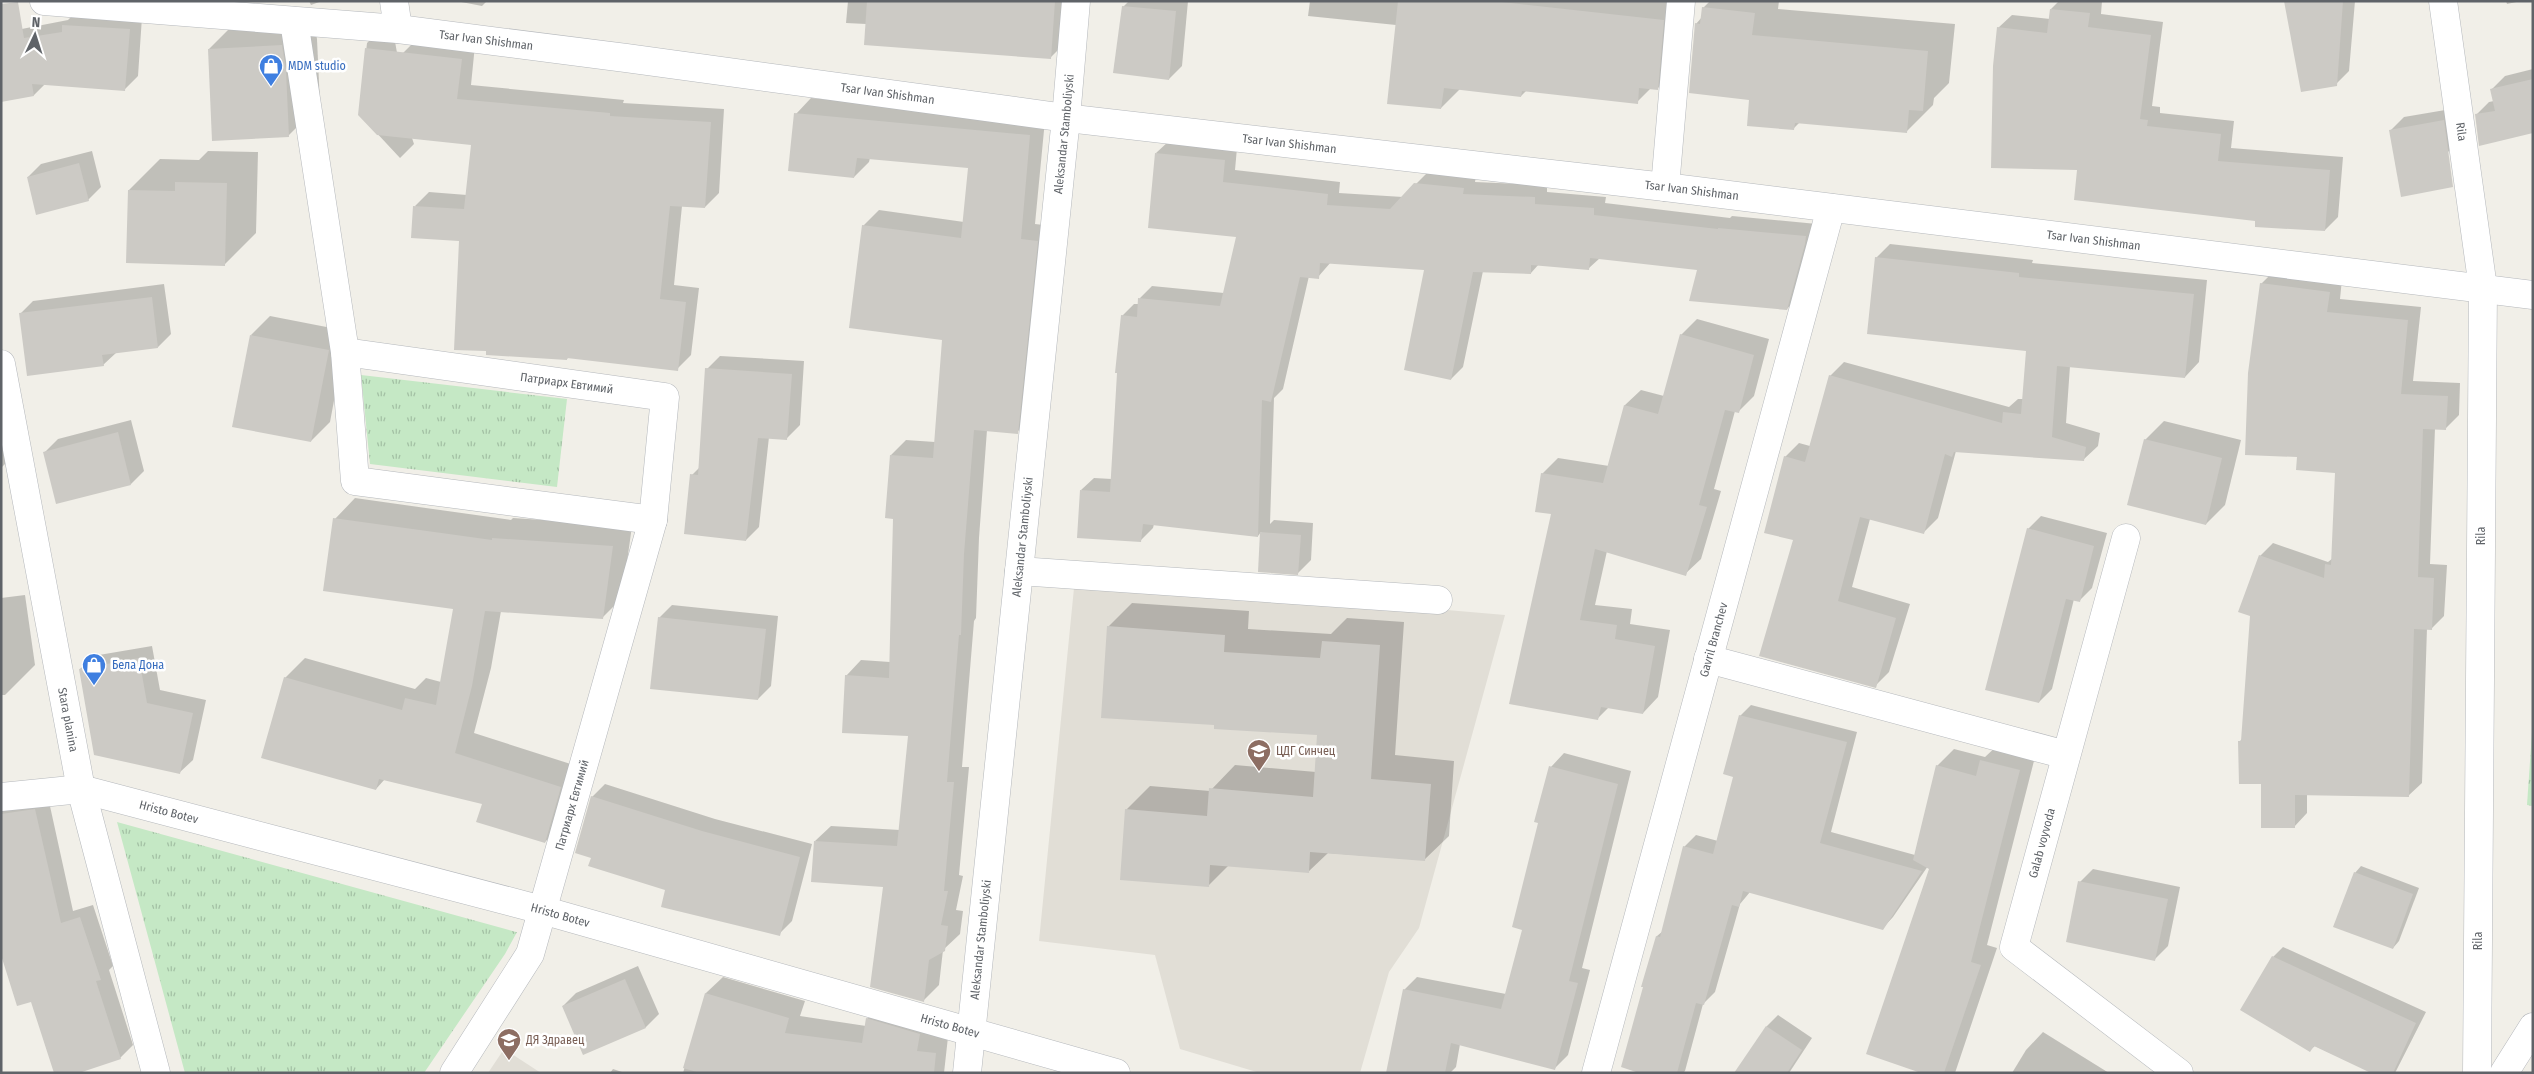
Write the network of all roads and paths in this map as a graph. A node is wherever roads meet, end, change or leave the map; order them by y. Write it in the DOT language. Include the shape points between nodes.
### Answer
graph roads {
  1 [pos="44,1"];
  2 [pos="394,1"];
  3 [pos="1076,1"];
  4 [pos="1681,1"];
  5 [pos="2443,1"];
  6 [pos="294,21"];
  7 [pos="398,29"];
  8 [pos="1066,118"];
  9 [pos="1665,187"];
  10 [pos="1831,208"];
  11 [pos="2482,288"];
  12 [pos="2533,294"];
  13 [pos="346,352"];
  14 [pos="1,364"];
  15 [pos="654,520"];
  16 [pos="2126,538"];
  17 [pos="1019,571"];
  18 [pos="1438,600"];
  19 [pos="1708,659"];
  20 [pos="2066,755"];
  21 [pos="81,789"];
  22 [pos="1,797"];
  23 [pos="542,910"];
  24 [pos="2533,1027"];
  25 [pos="971,1032"];
  26 [pos="156,1073"];
  27 [pos="454,1073"];
  28 [pos="967,1073"];
  29 [pos="1116,1073"];
  30 [pos="1596,1073"];
  31 [pos="2179,1073"];
  32 [pos="2477,1073"];
  33 [pos="2504,1073"];
  1 -- 6 [label="street, Tsar Ivan Shishman"];
  2 -- 7 [label="street"];
  3 -- 8 [label="street, Aleksandar Stamboliyski"];
  4 -- 9 [label="street"];
  5 -- 11 [label="street, Rila"];
  6 -- 7 [label="street, Tsar Ivan Shishman"];
  6 -- 13 [label="street"];
  7 -- 8 [label="street, Tsar Ivan Shishman"];
  8 -- 9 [label="street, Tsar Ivan Shishman"];
  8 -- 17 [label="street, Aleksandar Stamboliyski"];
  9 -- 10 [label="street, Tsar Ivan Shishman"];
  10 -- 11 [label="street, Tsar Ivan Shishman"];
  10 -- 19 [label="street, Gavril Branchev"];
  11 -- 12 [label="street, Tsar Ivan Shishman"];
  11 -- 32 [label="street, Rila"];
  13 -- 15 [label="street" via="355,481"];
  13 -- 15 [label="street, Патриарх Евтимий" via="665,397"];
  14 -- 21 [label="street, Stara planina"];
  15 -- 23 [label="street, Патриарх Евтимий"];
  16 -- 20 [label="street, Galab voyvoda"];
  17 -- 18 [label="street"];
  17 -- 25 [label="street, Aleksandar Stamboliyski"];
  19 -- 20 [label="street"];
  19 -- 30 [label="street, Gavril Branchev"];
  20 -- 31 [label="street, Galab voyvoda" via="2014,947"];
  21 -- 22 [label="street, Hristo Botev"];
  21 -- 23 [label="street, Hristo Botev"];
  21 -- 26 [label="street, Stara planina"];
  23 -- 25 [label="street, Hristo Botev"];
  23 -- 27 [label="street, Патриарх Евтимий" via="530,954"];
  24 -- 33 [label="street"];
  25 -- 28 [label="street, Aleksandar Stamboliyski"];
  25 -- 29 [label="street, Hristo Botev"];
}
